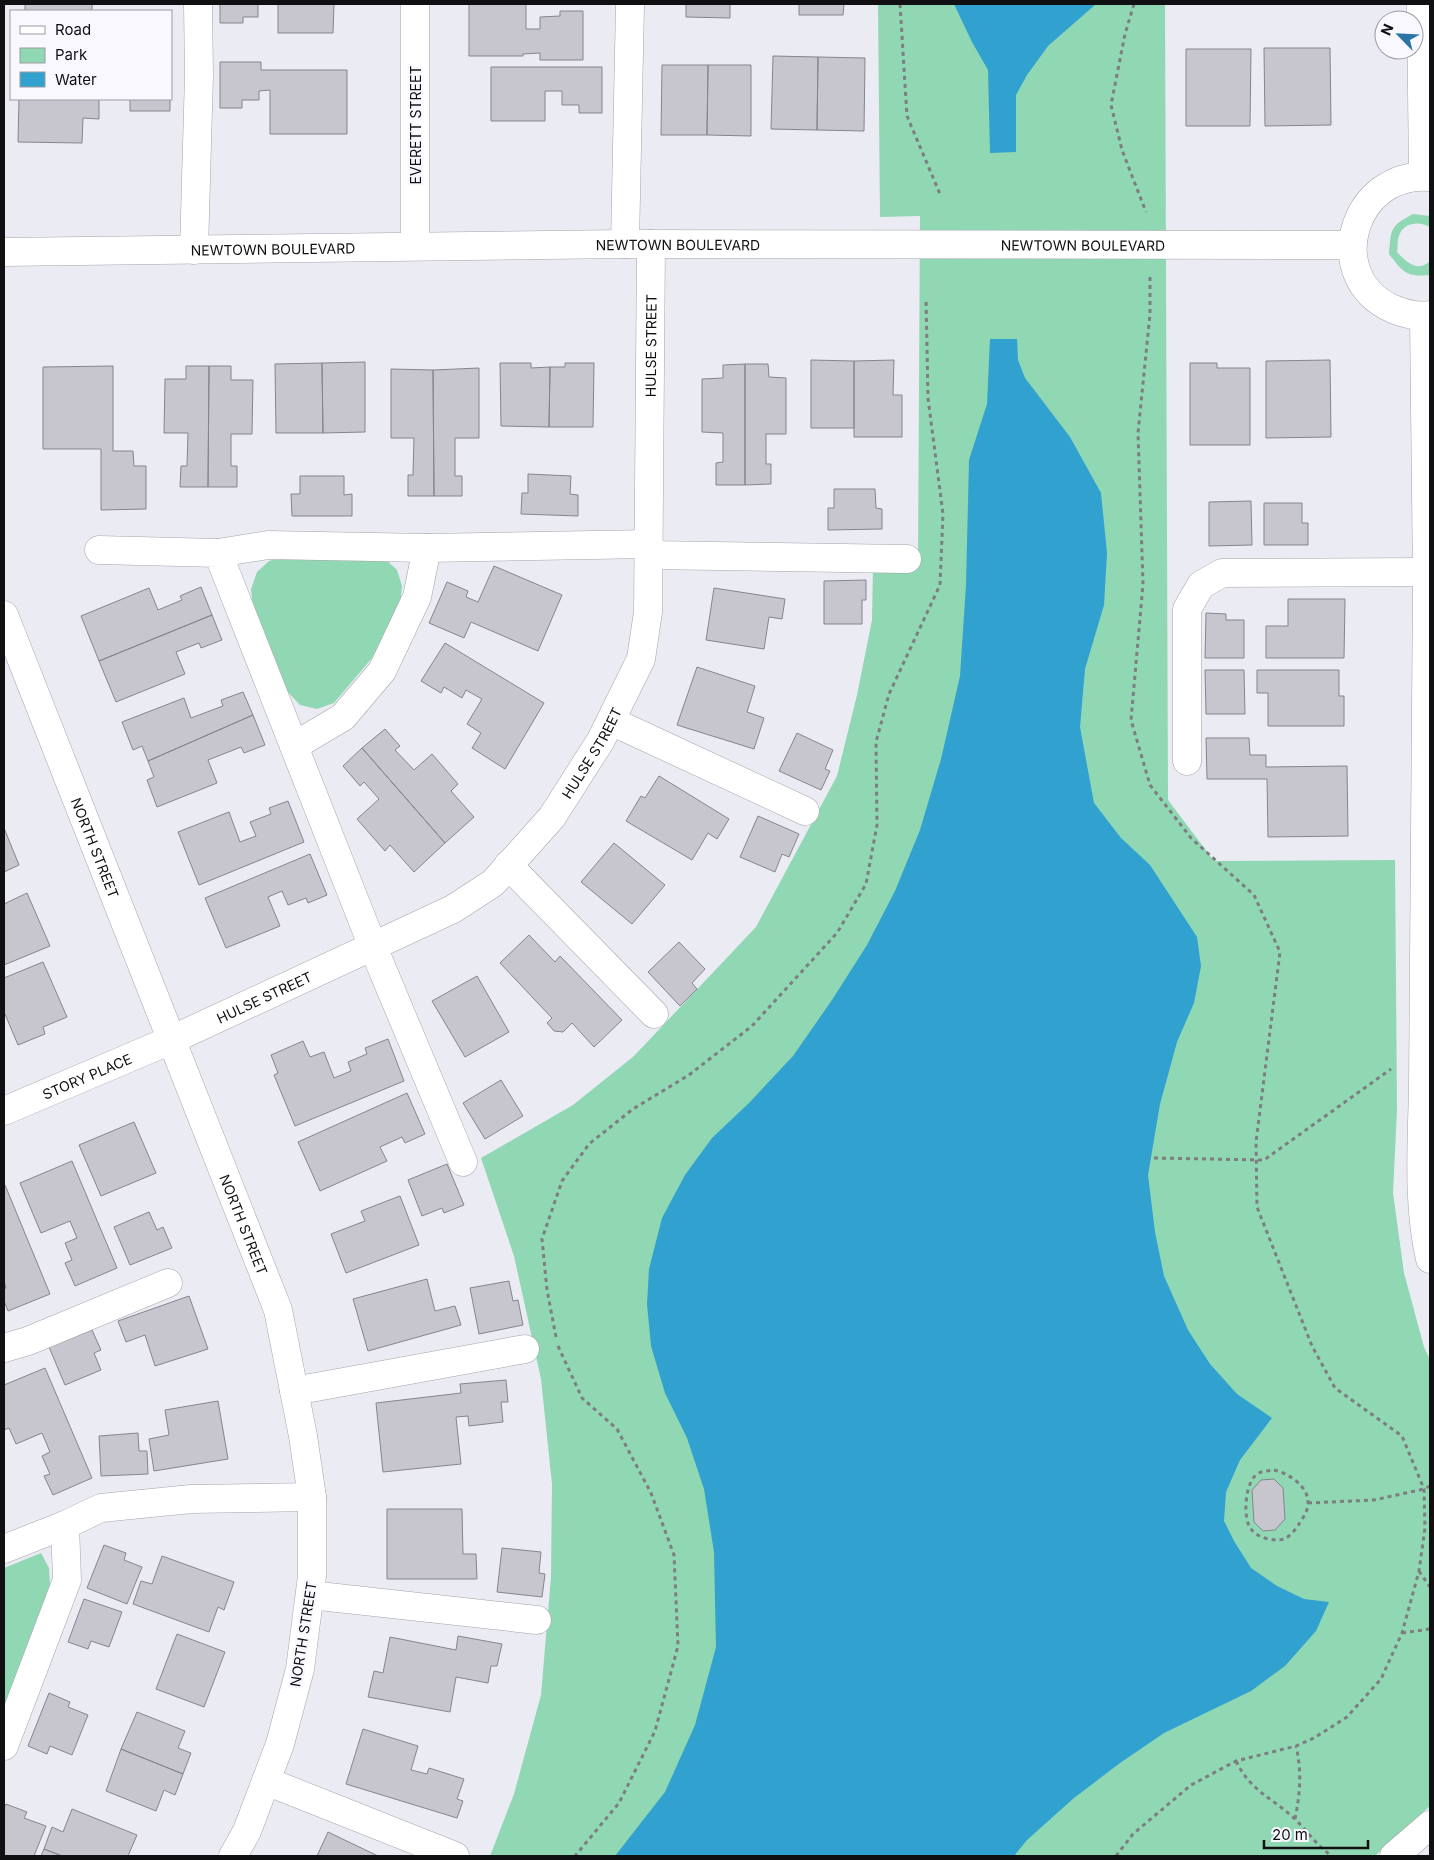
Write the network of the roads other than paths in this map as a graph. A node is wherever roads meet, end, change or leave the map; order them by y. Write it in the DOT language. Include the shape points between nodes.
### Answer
graph roads {
  1 [pos="198,4"];
  2 [pos="415,4"];
  3 [pos="630,4"];
  4 [pos="1421,4"];
  5 [pos="1426,176"];
  6 [pos="638,244"];
  7 [pos="1352,245"];
  8 [pos="415,246"];
  9 [pos="194,250"];
  10 [pos="4,252"];
  11 [pos="1427,316"];
  12 [pos="1428,504"];
  13 [pos="427,548"];
  14 [pos="99,550"];
  15 [pos="649,550"];
  16 [pos="218,553"];
  17 [pos="907,559"];
  18 [pos="1426,572"];
  19 [pos="5,624"];
  20 [pos="611,721"];
  21 [pos="294,746"];
  22 [pos="1187,762"];
  23 [pos="805,811"];
  24 [pos="508,865"];
  25 [pos="373,947"];
  26 [pos="654,1014"];
  27 [pos="171,1040"];
  28 [pos="4,1111"];
  29 [pos="1426,1118"];
  30 [pos="463,1162"];
  31 [pos="1430,1259"];
  32 [pos="168,1282"];
  33 [pos="4,1348"];
  34 [pos="525,1350"];
  35 [pos="294,1391"];
  36 [pos="312,1497"];
  37 [pos="65,1525"];
  38 [pos="4,1549"];
  39 [pos="310,1595"];
  40 [pos="537,1620"];
  41 [pos="4,1746"];
  42 [pos="266,1780"];
  43 [pos="1430,1825"];
  44 [pos="233,1856"];
  45 [pos="455,1856"];
  46 [pos="1394,1856"];
  1 -- 9 [label="street"];
  2 -- 8 [label="street, EVERETT STREET"];
  3 -- 6 [label="street, HULSE STREET"];
  4 -- 5 [label="street"];
  5 -- 7 [label="street" via="1396,181 1373,196 1358,218"];
  6 -- 7 [label="street, NEWTOWN BOULEVARD"];
  6 -- 8 [label="street, NEWTOWN BOULEVARD"];
  6 -- 15 [label="street, HULSE STREET"];
  7 -- 11 [label="street" via="1359,275 1378,300 1399,312"];
  8 -- 9 [label="street, NEWTOWN BOULEVARD"];
  9 -- 10 [label="street, NEWTOWN BOULEVARD"];
  11 -- 12 [label="street"];
  12 -- 18 [label="street"];
  13 -- 15 [label="street"];
  13 -- 16 [label="street" via="268,545"];
  13 -- 21 [label="street" via="417,597 382,671 343,717"];
  14 -- 16 [label="street"];
  15 -- 17 [label="street"];
  15 -- 20 [label="street, HULSE STREET" via="648,612 641,659"];
  16 -- 21 [label="street"];
  18 -- 22 [label="street" via="1222,573 1201,585 1187,609"];
  18 -- 29 [label="street" via="1423,1046"];
  19 -- 27 [label="street, NORTH STREET"];
  20 -- 23 [label="street"];
  20 -- 24 [label="street, HULSE STREET" via="552,817"];
  21 -- 25 [label="street"];
  24 -- 25 [label="street, HULSE STREET" via="493,883 453,909"];
  24 -- 26 [label="street"];
  25 -- 27 [label="street, HULSE STREET"];
  25 -- 30 [label="street"];
  27 -- 28 [label="street, STORY PLACE"];
  27 -- 35 [label="street, NORTH STREET" via="278,1310"];
  29 -- 31 [label="street" via="1421,1160"];
  32 -- 33 [label="street"];
  34 -- 35 [label="street"];
  35 -- 36 [label="street, NORTH STREET"];
  36 -- 37 [label="street" via="191,1499 101,1508"];
  36 -- 39 [label="street, NORTH STREET"];
  37 -- 38 [label="street"];
  37 -- 41 [label="street" via="67,1580"];
  39 -- 40 [label="street"];
  39 -- 42 [label="street, NORTH STREET" via="300,1669 280,1744"];
  42 -- 44 [label="street, NORTH STREET" via="247,1832"];
  42 -- 45 [label="street"];
  43 -- 46 [label="street"];
}
